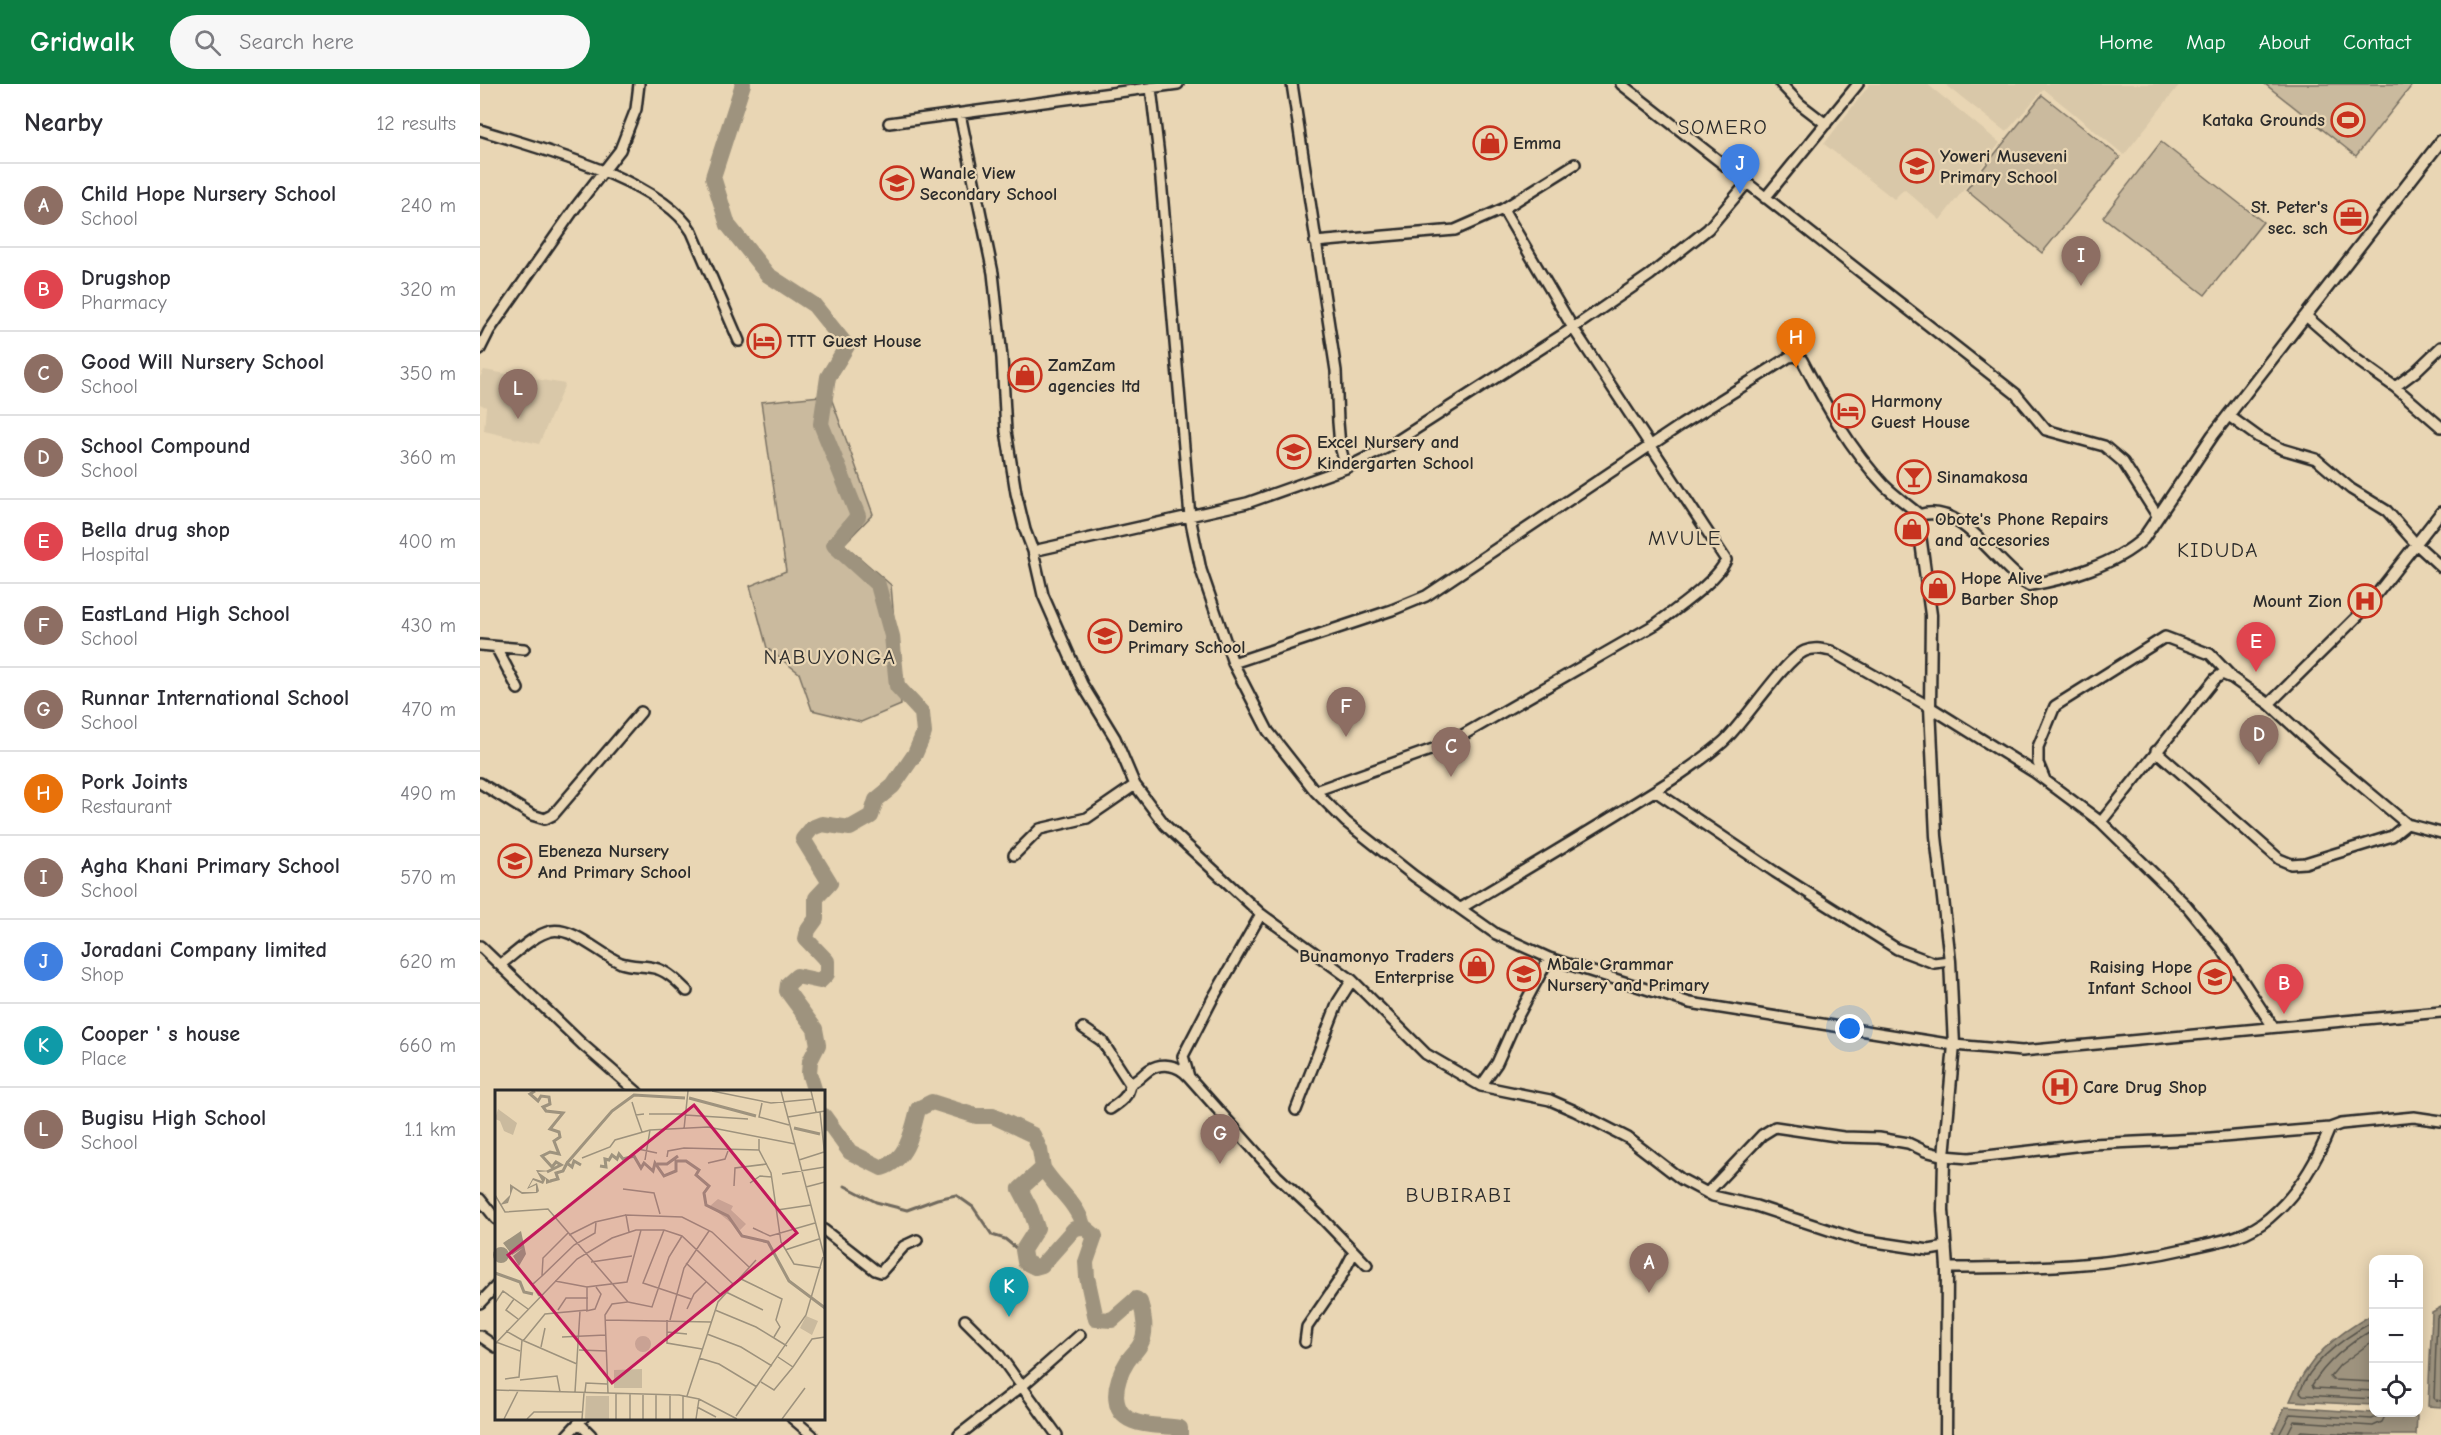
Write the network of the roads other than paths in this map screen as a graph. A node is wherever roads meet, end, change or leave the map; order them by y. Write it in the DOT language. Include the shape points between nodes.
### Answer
graph roads {
  1 [pos="639,84"];
  2 [pos="1084,84"];
  3 [pos="1178,84"];
  4 [pos="1292,84"];
  5 [pos="1621,84"];
  6 [pos="1781,84"];
  7 [pos="1858,84"];
  8 [pos="1150,88"];
  9 [pos="1089,95"];
  10 [pos="960,114"];
  11 [pos="889,123"];
  12 [pos="1826,124"];
  13 [pos="480,130"];
  14 [pos="2441,141"];
  15 [pos="1575,164"];
  16 [pos="605,171"];
  17 [pos="1747,183"];
  18 [pos="1765,198"];
  19 [pos="1503,209"];
  20 [pos="1315,242"];
  21 [pos="2306,316"];
  22 [pos="480,326"];
  23 [pos="1573,328"];
  24 [pos="489,331"];
  25 [pos="739,341"];
  26 [pos="2441,347"];
  27 [pos="480,349"];
  28 [pos="2395,387"];
  29 [pos="2229,416"];
  30 [pos="2441,427"];
  31 [pos="1650,445"];
  32 [pos="1346,468"];
  33 [pos="2441,512"];
  34 [pos="1920,515"];
  35 [pos="1190,517"];
  36 [pos="2158,517"];
  37 [pos="2416,544"];
  38 [pos="1033,550"];
  39 [pos="2441,567"];
  40 [pos="480,645"];
  41 [pos="496,647"];
  42 [pos="525,648"];
  43 [pos="1233,663"];
  44 [pos="2232,678"];
  45 [pos="518,689"];
  46 [pos="2269,704"];
  47 [pos="1930,707"];
  48 [pos="641,712"];
  49 [pos="2156,751"];
  50 [pos="2045,780"];
  51 [pos="480,783"];
  52 [pos="1135,785"];
  53 [pos="1315,791"];
  54 [pos="1655,791"];
  55 [pos="2101,822"];
  56 [pos="2407,824"];
  57 [pos="2441,833"];
  58 [pos="1014,855"];
  59 [pos="1461,908"];
  60 [pos="1262,914"];
  61 [pos="480,946"];
  62 [pos="1549,958"];
  63 [pos="1950,961"];
  64 [pos="501,964"];
  65 [pos="1352,980"];
  66 [pos="687,991"];
  67 [pos="2441,1012"];
  68 [pos="2273,1027"];
  69 [pos="1083,1028"];
  70 [pos="1954,1045"];
  71 [pos="1189,1077"];
  72 [pos="1130,1084"];
  73 [pos="1481,1086"];
  74 [pos="635,1090"];
  75 [pos="1110,1109"];
  76 [pos="1296,1110"];
  77 [pos="2441,1121"];
  78 [pos="2330,1128"];
  79 [pos="1944,1156"];
  80 [pos="1707,1193"];
  81 [pos="480,1199"];
  82 [pos="495,1218"];
  83 [pos="825,1231"];
  84 [pos="917,1239"];
  85 [pos="1946,1248"];
  86 [pos="1354,1252"];
  87 [pos="1366,1265"];
  88 [pos="1947,1268"];
  89 [pos="495,1287"];
  90 [pos="480,1303"];
  91 [pos="965,1320"];
  92 [pos="1080,1335"];
  93 [pos="480,1336"];
  94 [pos="1305,1342"];
  95 [pos="495,1346"];
  96 [pos="1022,1386"];
  97 [pos="793,1420"];
  98 [pos="581,1421"];
  99 [pos="567,1435"];
  100 [pos="591,1435"];
  101 [pos="812,1435"];
  102 [pos="959,1435"];
  103 [pos="1058,1435"];
  104 [pos="1946,1435"];
  1 -- 16 [label="street" via="636,109 620,150"];
  2 -- 9 [label="street"];
  3 -- 8 [label="street"];
  4 -- 20 [label="street"];
  5 -- 17 [label="street"];
  6 -- 12 [label="street"];
  7 -- 12 [label="street"];
  8 -- 9 [label="street"];
  8 -- 35 [label="street"];
  9 -- 10 [label="street"];
  10 -- 11 [label="street"];
  10 -- 38 [label="street" via="993,273 1006,431 1016,493"];
  12 -- 18 [label="street"];
  13 -- 16 [label="street"];
  14 -- 21 [label="street"];
  15 -- 19 [label="street"];
  16 -- 24 [label="street"];
  16 -- 25 [label="street" via="669,207 685,221"];
  17 -- 18 [label="street"];
  17 -- 23 [label="street" via="1708,229"];
  18 -- 36 [label="street" via="2016,394 2046,430 2104,446 2123,462"];
  19 -- 20 [label="street" via="1455,230"];
  19 -- 23 [label="street"];
  20 -- 32 [label="street" via="1336,371 1340,446"];
  21 -- 28 [label="street"];
  21 -- 29 [label="street"];
  22 -- 24 [label="street"];
  23 -- 31 [label="street"];
  23 -- 32 [label="street" via="1386,448"];
  24 -- 27 [label="street"];
  26 -- 28 [label="street"];
  28 -- 30 [label="street"];
  29 -- 36 [label="street"];
  29 -- 37 [label="street" via="2282,450 2316,459 2351,489 2386,511"];
  31 -- 34 [label="street" via="1796,356 1865,463"];
  31 -- 43 [label="street" via="1426,596"];
  31 -- 53 [label="street" via="1726,560 1721,568 1656,624 1447,744"];
  32 -- 35 [label="street" via="1247,503"];
  33 -- 37 [label="street"];
  34 -- 36 [label="street" via="1946,517 1970,530 2017,578 2030,585 2124,554 2143,539"];
  34 -- 47 [label="street" via="1931,615"];
  35 -- 38 [label="street"];
  35 -- 43 [label="street" via="1201,570"];
  37 -- 39 [label="street"];
  37 -- 46 [label="street" via="2365,609"];
  38 -- 52 [label="street" via="1043,595 1082,684 1115,738"];
  40 -- 41 [label="street"];
  41 -- 42 [label="street"];
  41 -- 45 [label="street"];
  43 -- 53 [label="street" via="1268,730"];
  44 -- 46 [label="street"];
  44 -- 49 [label="street" via="2222,674 2215,679"];
  44 -- 50 [label="street" via="2210,654 2165,637 2055,706 2038,747 2038,763"];
  46 -- 56 [label="street"];
  47 -- 50 [label="street"];
  47 -- 54 [label="street" via="1832,651 1804,651 1722,743"];
  47 -- 63 [label="street" via="1936,836"];
  48 -- 51 [label="street" via="553,815 545,819"];
  49 -- 55 [label="street"];
  49 -- 56 [label="street" via="2279,859 2291,864 2392,836"];
  50 -- 55 [label="street"];
  52 -- 58 [label="street" via="1087,818 1040,829"];
  52 -- 60 [label="street" via="1165,825"];
  53 -- 59 [label="street" via="1346,822"];
  54 -- 59 [label="street"];
  54 -- 63 [label="street" via="1897,949 1934,963"];
  55 -- 68 [label="street" via="2186,905 2222,949"];
  56 -- 57 [label="street"];
  59 -- 62 [label="street" via="1496,934"];
  60 -- 65 [label="street"];
  60 -- 71 [label="street" via="1183,1056"];
  61 -- 64 [label="street"];
  62 -- 70 [label="street" via="1690,1004"];
  62 -- 73 [label="street" via="1497,1063"];
  63 -- 70 [label="street"];
  64 -- 66 [label="street" via="534,940 560,931 621,963 657,968"];
  64 -- 74 [label="street" via="545,1010"];
  65 -- 73 [label="street" via="1426,1054"];
  65 -- 76 [label="street" via="1338,1002"];
  67 -- 68 [label="street"];
  68 -- 70 [label="street" via="2022,1051"];
  69 -- 72 [label="street" via="1102,1041"];
  70 -- 79 [label="street"];
  71 -- 72 [label="street" via="1180,1067 1169,1065 1150,1069"];
  71 -- 86 [label="street" via="1278,1176"];
  72 -- 75 [label="street" via="1130,1092"];
  73 -- 80 [label="street" via="1550,1100 1575,1111 1628,1138 1674,1174"];
  77 -- 78 [label="street" via="2414,1118"];
  78 -- 79 [label="street" via="2092,1144 1969,1158"];
  78 -- 88 [label="street" via="2306,1178 2268,1220 2239,1237 2108,1263"];
  79 -- 80 [label="street" via="1879,1138 1775,1127 1762,1135"];
  79 -- 85 [label="street"];
  80 -- 85 [label="street" via="1856,1239 1929,1250"];
  81 -- 82 [label="street"];
  83 -- 84 [label="street" via="881,1272 904,1246"];
  85 -- 88 [label="street"];
  86 -- 87 [label="street"];
  86 -- 94 [label="street" via="1307,1327"];
  88 -- 104 [label="street"];
  89 -- 90 [label="street"];
  91 -- 96 [label="street" via="997,1352"];
  92 -- 96 [label="street"];
  93 -- 95 [label="street"];
  96 -- 102 [label="street"];
  96 -- 103 [label="street"];
  97 -- 101 [label="street"];
  98 -- 99 [label="street"];
  98 -- 100 [label="street"];
}
